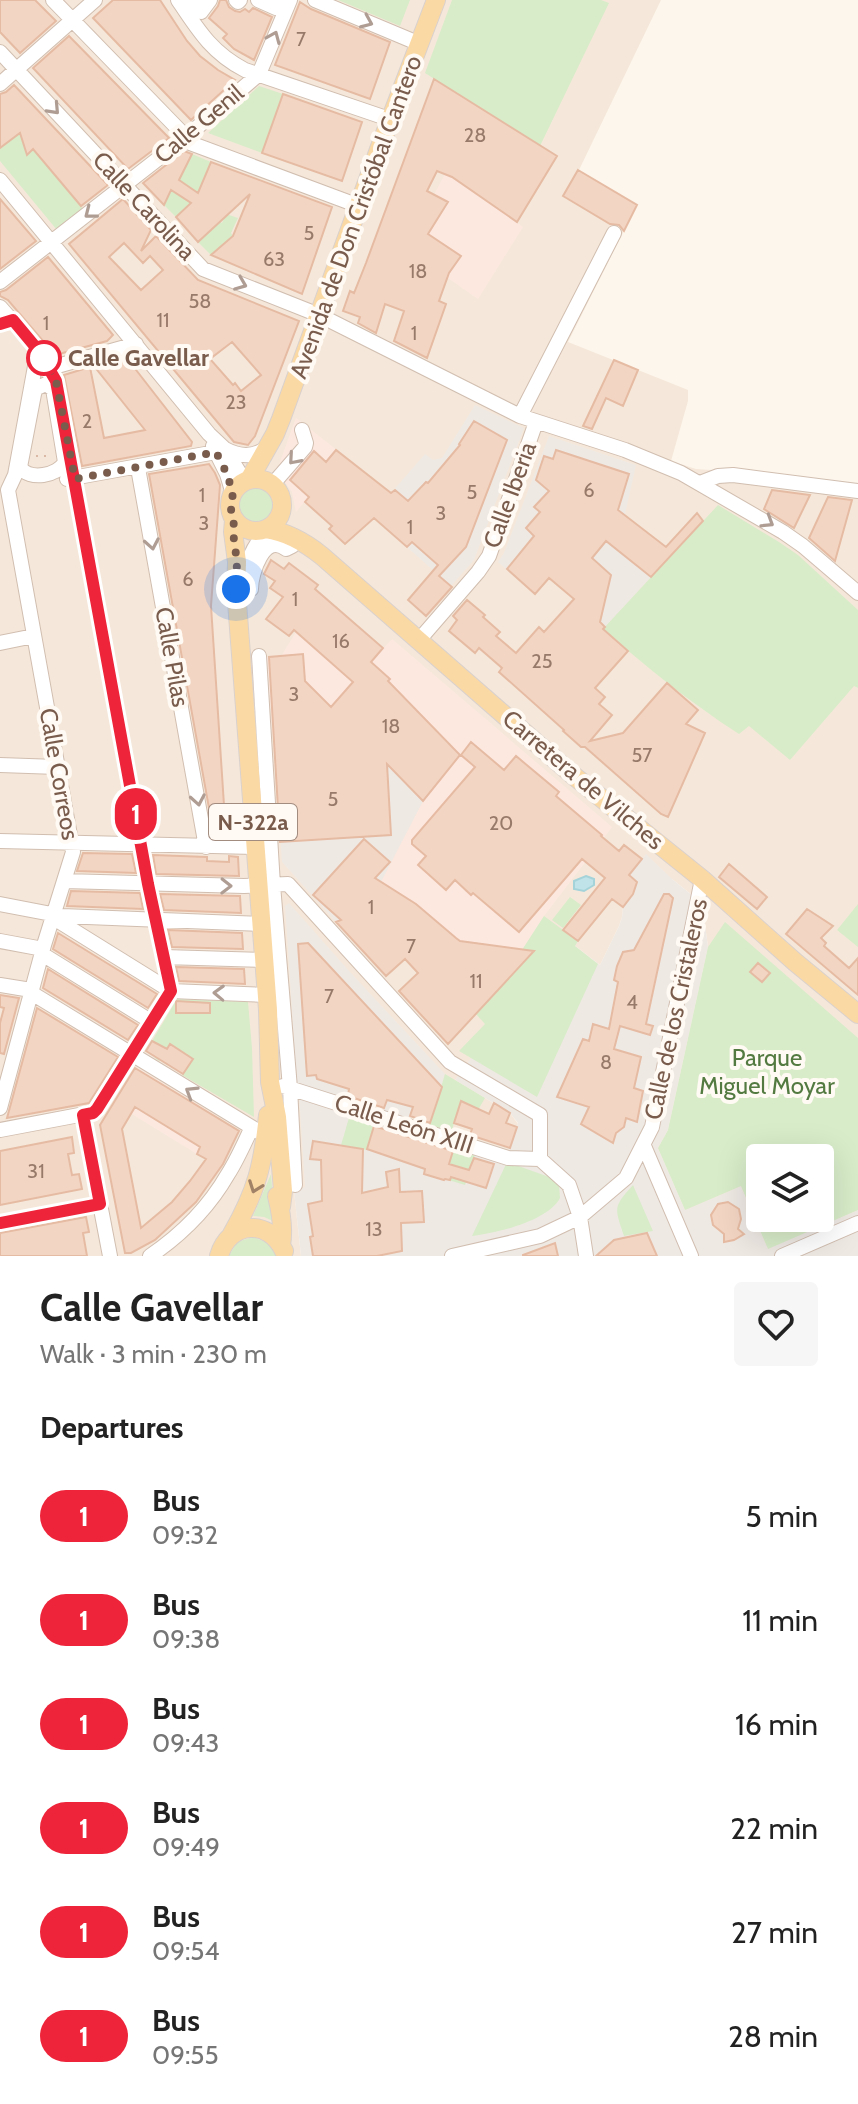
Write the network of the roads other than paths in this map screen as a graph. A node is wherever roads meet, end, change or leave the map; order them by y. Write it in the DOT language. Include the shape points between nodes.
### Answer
graph roads {
  1 [pos="53,0"];
  2 [pos="95,0"];
  3 [pos="178,0"];
  4 [pos="193,0"];
  5 [pos="210,0"];
  6 [pos="258,0"];
  7 [pos="279,0"];
  8 [pos="290,0"];
  9 [pos="315,0"];
  10 [pos="436,0"];
  11 [pos="73,20"];
  12 [pos="420,44"];
  13 [pos="0,52"];
  14 [pos="17,70"];
  15 [pos="259,74"];
  16 [pos="0,84"];
  17 [pos="392,120"];
  18 [pos="186,137"];
  19 [pos="0,180"];
  20 [pos="126,185"];
  21 [pos="361,202"];
  22 [pos="614,233"];
  23 [pos="52,243"];
  24 [pos="0,282"];
  25 [pos="0,307"];
  26 [pos="319,315"];
  27 [pos="6,322"];
  28 [pos="136,344"];
  29 [pos="38,350"];
  30 [pos="53,374"];
  31 [pos="32,383"];
  32 [pos="520,416"];
  33 [pos="536,422"];
  34 [pos="302,430"];
  35 [pos="271,440"];
  36 [pos="220,450"];
  37 [pos="138,468"];
  38 [pos="55,473"];
  39 [pos="75,479"];
  40 [pos="6,482"];
  41 [pos="700,483"];
  42 [pos="270,484"];
  43 [pos="242,485"];
  44 [pos="858,491"];
  45 [pos="281,511"];
  46 [pos="234,520"];
  47 [pos="262,530"];
  48 [pos="309,545"];
  49 [pos="237,562"];
  50 [pos="858,593"];
  51 [pos="34,636"];
  52 [pos="419,640"];
  53 [pos="0,643"];
  54 [pos="259,656"];
  55 [pos="0,765"];
  56 [pos="57,767"];
  57 [pos="0,841"];
  58 [pos="71,844"];
  59 [pos="141,845"];
  60 [pos="206,847"];
  61 [pos="255,847"];
  62 [pos="702,879"];
  63 [pos="64,881"];
  64 [pos="148,884"];
  65 [pos="265,886"];
  66 [pos="0,904"];
  67 [pos="54,914"];
  68 [pos="157,920"];
  69 [pos="261,924"];
  70 [pos="0,941"];
  71 [pos="43,952"];
  72 [pos="164,957"];
  73 [pos="264,960"];
  74 [pos="0,985"];
  75 [pos="171,991"];
  76 [pos="31,993"];
  77 [pos="267,995"];
  78 [pos="858,1014"];
  79 [pos="152,1022"];
  80 [pos="132,1055"];
  81 [pos="7,1062"];
  82 [pos="277,1086"];
  83 [pos="0,1108"];
  84 [pos="83,1115"];
  85 [pos="0,1130"];
  86 [pos="259,1133"];
  87 [pos="644,1146"];
  88 [pos="540,1159"];
  89 [pos="295,1185"];
  90 [pos="100,1204"];
  91 [pos="281,1207"];
  92 [pos="580,1217"];
  93 [pos="0,1223"];
  94 [pos="858,1223"];
  95 [pos="232,1234"];
  96 [pos="283,1250"];
  97 [pos="473,1254"];
  98 [pos="110,1256"];
  99 [pos="150,1256"];
  100 [pos="219,1256"];
  101 [pos="452,1256"];
  102 [pos="586,1256"];
  103 [pos="691,1256"];
  104 [pos="782,1256"];
  1 -- 11 [label="street"];
  2 -- 11 [label="street"];
  3 -- 15 [label="street" via="218,53"];
  4 -- 5 [label="street" via="201,12"];
  6 -- 7 [label="street" via="276,8"];
  15 -- 8 [label="street, Calle Genil, one-way"];
  9 -- 12 [label="street, one-way"];
  10 -- 12 [label="main road, Avenida de Don Cristóbal Cantero"];
  11 -- 14 [label="street"];
  11 -- 18 [label="street"];
  12 -- 17 [label="main road, Avenida de Don Cristóbal Cantero"];
  13 -- 14 [label="street, Calle Carolina"];
  14 -- 16 [label="street"];
  14 -- 20 [label="street, Calle Carolina, one-way"];
  15 -- 17 [label="street"];
  15 -- 18 [label="street, Calle Genil"];
  17 -- 21 [label="main road, Avenida de Don Cristóbal Cantero"];
  18 -- 20 [label="street, Calle Genil"];
  18 -- 21 [label="street"];
  19 -- 23 [label="street"];
  20 -- 23 [label="street, Calle Genil, one-way"];
  20 -- 26 [label="street, Calle Carolina, one-way" via="203,269"];
  21 -- 26 [label="main road, Avenida de Don Cristóbal Cantero"];
  22 -- 32 [label="street"];
  23 -- 24 [label="street, Calle Genil"];
  23 -- 28 [label="street"];
  25 -- 27 [label="street"];
  26 -- 32 [label="street, Calle Carolina"];
  26 -- 35 [label="main road, Avenida de Don Cristóbal Cantero"];
  27 -- 29 [label="street"];
  28 -- 30 [label="street"];
  28 -- 36 [label="street"];
  29 -- 30 [label="street"];
  29 -- 31 [label="street, Calle Correos"];
  30 -- 31 [label="street"];
  30 -- 39 [label="street"];
  31 -- 40 [label="street, Calle Correos" via="15,475"];
  32 -- 33 [label="street, Calle Carolina"];
  33 -- 41 [label="street, Calle Carolina" via="625,450"];
  33 -- 52 [label="street, Calle Iberia" via="484,564"];
  34 -- 42 [label="street, one-way" via="305,447"];
  35 -- 36 [label="street" via="248,456"];
  35 -- 42 [label="main road, Avenida de Don Cristóbal Cantero"];
  35 -- 43 [label="main road, Avenida de Don Cristóbal Cantero"];
  36 -- 37 [label="street"];
  36 -- 43 [label="street" via="227,474"];
  37 -- 39 [label="street"];
  37 -- 60 [label="street, Calle Pilas, one-way"];
  38 -- 38 [label="street" via="27,475 20,467 35,389 46,384 53,389 65,459"];
  39 -- 40 [label="street"];
  39 -- 59 [label="street"];
  40 -- 51 [label="street, Calle Correos"];
  41 -- 44 [label="street" via="733,475"];
  41 -- 50 [label="street, Calle Carolina, one-way" via="803,546"];
  42 -- 43 [label="main road" via="258,479"];
  42 -- 45 [label="main road" via="281,499"];
  43 -- 46 [label="main road, N-322a" via="230,506"];
  45 -- 47 [label="main road"];
  45 -- 48 [label="main road, Carretera de Vilches"];
  46 -- 47 [label="main road" via="246,529"];
  46 -- 49 [label="main road, N-322a"];
  47 -- 48 [label="main road, Carretera de Vilches" via="279,531"];
  47 -- 49 [label="main road"];
  48 -- 52 [label="main road, Carretera de Vilches"];
  49 -- 61 [label="main road, N-322a"];
  51 -- 53 [label="street"];
  51 -- 56 [label="street, Calle Correos"];
  52 -- 62 [label="main road, Carretera de Vilches"];
  54 -- 65 [label="street"];
  55 -- 56 [label="street"];
  56 -- 58 [label="street, Calle Correos"];
  57 -- 58 [label="street"];
  58 -- 59 [label="street"];
  58 -- 63 [label="street, Calle Correos"];
  59 -- 60 [label="street"];
  59 -- 64 [label="street"];
  60 -- 61 [label="street"];
  61 -- 65 [label="main road, N-322a"];
  62 -- 78 [label="main road, Carretera de Vilches"];
  62 -- 87 [label="street, Calle de los Cristaleros"];
  63 -- 64 [label="street"];
  63 -- 67 [label="street, Calle Correos"];
  64 -- 65 [label="street, one-way"];
  64 -- 68 [label="street"];
  65 -- 69 [label="main road, N-322a"];
  65 -- 82 [label="street"];
  65 -- 88 [label="street" via="288,884 450,1062 540,1115"];
  66 -- 67 [label="street"];
  67 -- 68 [label="street"];
  67 -- 71 [label="street, Calle Correos"];
  67 -- 75 [label="street"];
  68 -- 69 [label="street"];
  68 -- 72 [label="street"];
  69 -- 73 [label="main road, N-322a"];
  70 -- 71 [label="street"];
  71 -- 76 [label="street, Calle Correos"];
  71 -- 79 [label="street"];
  72 -- 73 [label="street"];
  72 -- 75 [label="street"];
  73 -- 77 [label="main road, N-322a"];
  74 -- 76 [label="street"];
  77 -- 75 [label="street, one-way"];
  75 -- 79 [label="street"];
  76 -- 80 [label="street"];
  76 -- 81 [label="street, Calle Correos"];
  77 -- 82 [label="main road, N-322a"];
  79 -- 80 [label="street"];
  80 -- 84 [label="street" via="95,1112"];
  86 -- 80 [label="street, one-way"];
  81 -- 83 [label="street, Calle Correos"];
  82 -- 86 [label="main road, N-322a"];
  82 -- 88 [label="street, Calle León XIII" via="508,1158"];
  82 -- 89 [label="street"];
  82 -- 91 [label="main road, N-322a"];
  84 -- 85 [label="street"];
  84 -- 90 [label="street"];
  86 -- 91 [label="main road" via="273,1149"];
  86 -- 95 [label="main road, N-322a, one-way" via="257,1182"];
  86 -- 99 [label="street" via="209,1201"];
  87 -- 92 [label="street, Calle de los Cristaleros" via="626,1178"];
  87 -- 103 [label="street"];
  88 -- 92 [label="street" via="569,1185"];
  90 -- 93 [label="street"];
  90 -- 98 [label="street"];
  91 -- 96 [label="main road, N-322a"];
  92 -- 97 [label="street, Calle de los Cristaleros" via="540,1236"];
  92 -- 102 [label="street"];
  94 -- 104 [label="street"];
  95 -- 96 [label="main road, N-322a" via="259,1229 272,1234"];
  95 -- 100 [label="main road, N-322a"];
  97 -- 101 [label="street, Calle de los Cristaleros"];
}
